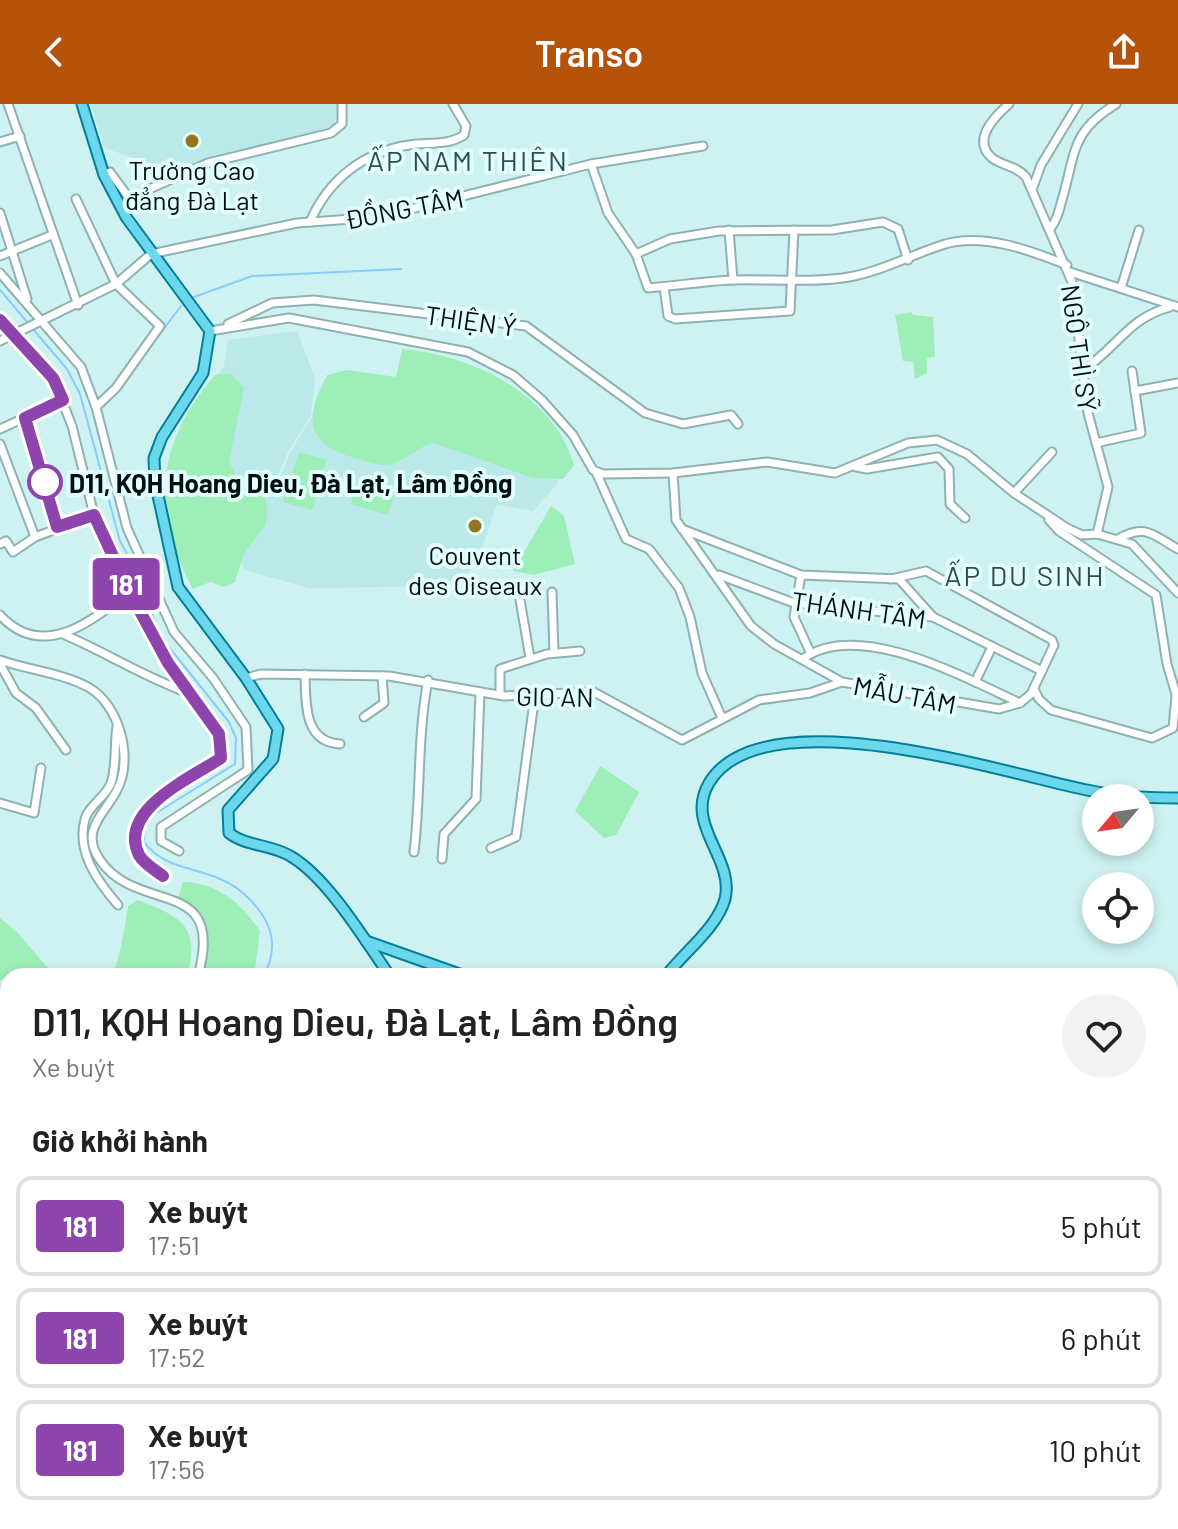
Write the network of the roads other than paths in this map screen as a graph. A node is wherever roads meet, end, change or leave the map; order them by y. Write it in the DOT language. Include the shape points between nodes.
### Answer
graph roads {
  1 [pos="8,104"];
  2 [pos="82,104"];
  3 [pos="342,104"];
  4 [pos="453,104"];
  5 [pos="1009,104"];
  6 [pos="1078,104"];
  7 [pos="1116,104"];
  8 [pos="20,136"];
  9 [pos="0,142"];
  10 [pos="703,146"];
  11 [pos="591,164"];
  12 [pos="104,175"];
  13 [pos="1032,190"];
  14 [pos="76,199"];
  15 [pos="0,213"];
  16 [pos="310,222"];
  17 [pos="1050,229"];
  18 [pos="729,230"];
  19 [pos="794,230"];
  20 [pos="1139,230"];
  21 [pos="52,235"];
  22 [pos="13,250"];
  23 [pos="151,254"];
  24 [pos="636,254"];
  25 [pos="0,256"];
  26 [pos="908,260"];
  27 [pos="1068,268"];
  28 [pos="0,273"];
  29 [pos="794,279"];
  30 [pos="733,280"];
  31 [pos="116,284"];
  32 [pos="664,287"];
  33 [pos="1121,288"];
  34 [pos="27,302"];
  35 [pos="78,305"];
  36 [pos="1175,307"];
  37 [pos="0,320"];
  38 [pos="43,321"];
  39 [pos="223,327"];
  40 [pos="210,331"];
  41 [pos="13,335"];
  42 [pos="0,341"];
  43 [pos="1083,370"];
  44 [pos="1132,371"];
  45 [pos="1178,383"];
  46 [pos="1135,391"];
  47 [pos="63,400"];
  48 [pos="96,407"];
  49 [pos="25,418"];
  50 [pos="738,424"];
  51 [pos="0,429"];
  52 [pos="1096,443"];
  53 [pos="0,444"];
  54 [pos="1052,452"];
  55 [pos="853,467"];
  56 [pos="596,472"];
  57 [pos="673,473"];
  58 [pos="1014,493"];
  59 [pos="94,515"];
  60 [pos="1044,515"];
  61 [pos="965,518"];
  62 [pos="57,527"];
  63 [pos="682,529"];
  64 [pos="1097,534"];
  65 [pos="35,537"];
  66 [pos="1118,539"];
  67 [pos="0,544"];
  68 [pos="1178,549"];
  69 [pos="717,574"];
  70 [pos="801,575"];
  71 [pos="891,579"];
  72 [pos="129,591"];
  73 [pos="552,592"];
  74 [pos="1178,593"];
  75 [pos="519,594"];
  76 [pos="794,603"];
  77 [pos="0,615"];
  78 [pos="933,617"];
  79 [pos="65,635"];
  80 [pos="991,649"];
  81 [pos="580,651"];
  82 [pos="554,653"];
  83 [pos="808,656"];
  84 [pos="530,658"];
  85 [pos="0,662"];
  86 [pos="1042,671"];
  87 [pos="305,674"];
  88 [pos="382,676"];
  89 [pos="246,678"];
  90 [pos="428,680"];
  91 [pos="842,682"];
  92 [pos="975,682"];
  93 [pos="1034,689"];
  94 [pos="480,692"];
  95 [pos="192,694"];
  96 [pos="535,694"];
  97 [pos="500,695"];
  98 [pos="1177,697"];
  99 [pos="1020,703"];
  100 [pos="364,717"];
  101 [pos="722,718"];
  102 [pos="117,724"];
  103 [pos="340,744"];
  104 [pos="66,750"];
  105 [pos="41,768"];
  106 [pos="248,770"];
  107 [pos="259,779"];
  108 [pos="1178,798"];
  109 [pos="0,803"];
  110 [pos="491,848"];
  111 [pos="179,851"];
  112 [pos="414,852"];
  113 [pos="442,859"];
  114 [pos="163,876"];
  115 [pos="118,905"];
  116 [pos="366,941"];
  117 [pos="200,968"];
  118 [pos="385,968"];
  119 [pos="442,968"];
  120 [pos="673,968"];
  1 -- 8 [label="street"];
  2 -- 12 [label="main road"];
  3 -- 12 [label="street" via="342,124 331,133 208,163 129,198 110,172"];
  4 -- 16 [label="street" via="466,126 464,135 408,145 358,164 335,182"];
  5 -- 13 [label="street, NGÔ THÌ SỸ" via="987,127 985,143 993,158 1020,170"];
  6 -- 13 [label="street"];
  7 -- 17 [label="street" via="1081,132"];
  8 -- 9 [label="street"];
  8 -- 21 [label="street"];
  10 -- 11 [label="street, ĐỒNG TÂM"];
  11 -- 16 [label="street, ĐỒNG TÂM" via="379,217"];
  11 -- 24 [label="street" via="608,213"];
  12 -- 23 [label="main road"];
  13 -- 17 [label="street, NGÔ THÌ SỸ"];
  14 -- 31 [label="street"];
  15 -- 22 [label="street"];
  16 -- 23 [label="street, ĐỒNG TÂM"];
  17 -- 27 [label="street, NGÔ THÌ SỸ"];
  18 -- 19 [label="street"];
  18 -- 24 [label="street" via="687,235"];
  18 -- 30 [label="street"];
  19 -- 26 [label="street" via="890,223 898,229"];
  19 -- 29 [label="street"];
  20 -- 33 [label="street"];
  21 -- 22 [label="street"];
  21 -- 35 [label="street"];
  22 -- 25 [label="street"];
  22 -- 34 [label="street"];
  23 -- 31 [label="street"];
  23 -- 40 [label="main road"];
  24 -- 32 [label="street" via="648,288"];
  26 -- 27 [label="street" via="944,244 988,242"];
  26 -- 29 [label="street" via="849,277"];
  27 -- 33 [label="street"];
  27 -- 43 [label="street, NGÔ THÌ SỸ"];
  28 -- 34 [label="street"];
  29 -- 30 [label="street"];
  29 -- 32 [label="street" via="790,311 713,318 668,316"];
  30 -- 32 [label="street"];
  31 -- 35 [label="street"];
  31 -- 48 [label="street" via="160,326"];
  33 -- 36 [label="street"];
  34 -- 38 [label="street"];
  35 -- 38 [label="street"];
  36 -- 43 [label="street" via="1127,328 1105,356"];
  37 -- 41 [label="street"];
  38 -- 41 [label="street"];
  38 -- 48 [label="street" via="81,367"];
  39 -- 40 [label="street"];
  39 -- 50 [label="street, THIỆN Ý" via="264,305 314,300 526,326 645,413 683,424 731,415"];
  39 -- 56 [label="street" via="289,318 468,352 513,375 542,400 566,425"];
  40 -- 89 [label="main road" via="203,373 154,458 155,482 178,587"];
  41 -- 42 [label="street"];
  41 -- 47 [label="street" via="53,378"];
  43 -- 52 [label="street, NGÔ THÌ SỸ"];
  44 -- 46 [label="street"];
  45 -- 46 [label="street"];
  46 -- 52 [label="street" via="1141,433"];
  47 -- 49 [label="street"];
  47 -- 59 [label="street"];
  48 -- 106 [label="street" via="127,528 159,603 188,653 237,712 249,745"];
  49 -- 51 [label="street"];
  49 -- 62 [label="street"];
  52 -- 64 [label="street, NGÔ THÌ SỸ" via="1108,487"];
  53 -- 65 [label="street"];
  54 -- 58 [label="street"];
  55 -- 57 [label="street" via="825,473 767,462"];
  55 -- 58 [label="street" via="908,443 937,440 967,454"];
  55 -- 61 [label="street" via="938,457 949,469 950,504"];
  56 -- 57 [label="street" via="620,477"];
  56 -- 101 [label="street" via="626,539 649,549 679,588 702,673"];
  57 -- 63 [label="street, MẪU TÂM" via="674,511"];
  58 -- 60 [label="street"];
  59 -- 62 [label="street"];
  59 -- 72 [label="street"];
  60 -- 64 [label="street" via="1082,535"];
  60 -- 98 [label="street" via="1059,531 1156,595"];
  62 -- 65 [label="street"];
  63 -- 69 [label="street, MẪU TÂM"];
  63 -- 70 [label="street"];
  64 -- 66 [label="street"];
  65 -- 67 [label="street" via="13,552 6,541"];
  66 -- 68 [label="street" via="1144,530"];
  66 -- 74 [label="street" via="1141,550"];
  69 -- 76 [label="street, THÁNH TÂM"];
  69 -- 83 [label="street, MẪU TÂM" via="751,626 774,644"];
  70 -- 71 [label="street"];
  70 -- 76 [label="street"];
  71 -- 78 [label="street" via="904,582"];
  71 -- 86 [label="street" via="926,571 1052,640"];
  72 -- 79 [label="street" via="91,622"];
  72 -- 95 [label="street" via="168,663"];
  73 -- 82 [label="street"];
  75 -- 84 [label="street"];
  76 -- 78 [label="street, THÁNH TÂM"];
  76 -- 83 [label="street"];
  77 -- 79 [label="street" via="21,631"];
  78 -- 80 [label="street, THÁNH TÂM"];
  79 -- 95 [label="street" via="156,682"];
  80 -- 86 [label="street, THÁNH TÂM"];
  80 -- 92 [label="street"];
  81 -- 82 [label="street"];
  82 -- 84 [label="street"];
  83 -- 91 [label="street, MẪU TÂM"];
  83 -- 92 [label="street" via="824,647 847,646 902,652"];
  84 -- 97 [label="street" via="500,669"];
  85 -- 102 [label="street" via="90,688 103,698"];
  85 -- 104 [label="street" via="16,693 36,708"];
  86 -- 93 [label="street"];
  87 -- 88 [label="street, GIO AN"];
  87 -- 89 [label="street, GIO AN"];
  87 -- 103 [label="street" via="310,725 323,740"];
  88 -- 90 [label="street, GIO AN"];
  88 -- 100 [label="street" via="384,703"];
  89 -- 107 [label="main road" via="278,729 273,759"];
  90 -- 94 [label="street, GIO AN"];
  90 -- 112 [label="street" via="421,716 422,777"];
  91 -- 99 [label="street, MẪU TÂM" via="987,709"];
  91 -- 101 [label="street, GIO AN" via="759,700"];
  92 -- 99 [label="street"];
  93 -- 98 [label="street" via="1051,710 1152,738 1173,728"];
  93 -- 99 [label="street"];
  94 -- 97 [label="street, GIO AN"];
  94 -- 113 [label="street" via="476,799 444,834"];
  95 -- 114 [label="street" via="219,734 221,758 145,808 136,825 140,858"];
  96 -- 97 [label="street, GIO AN"];
  96 -- 101 [label="street, GIO AN" via="594,692 682,740"];
  96 -- 110 [label="street" via="516,837"];
  102 -- 115 [label="street" via="110,786 85,818 85,837 97,882"];
  102 -- 117 [label="street" via="122,774 92,825 92,841 99,860 120,879 188,905 198,916 204,946"];
  105 -- 109 [label="street" via="34,813"];
  106 -- 107 [label="street"];
  106 -- 111 [label="street" via="161,827 161,841"];
  107 -- 116 [label="main road" via="228,810 229,833 296,859"];
  108 -- 120 [label="main road" via="1089,791 858,741 804,741 753,752 727,765 707,787 703,820 721,865 725,898"];
  116 -- 118 [label="main road"];
  116 -- 119 [label="main road"];
}
